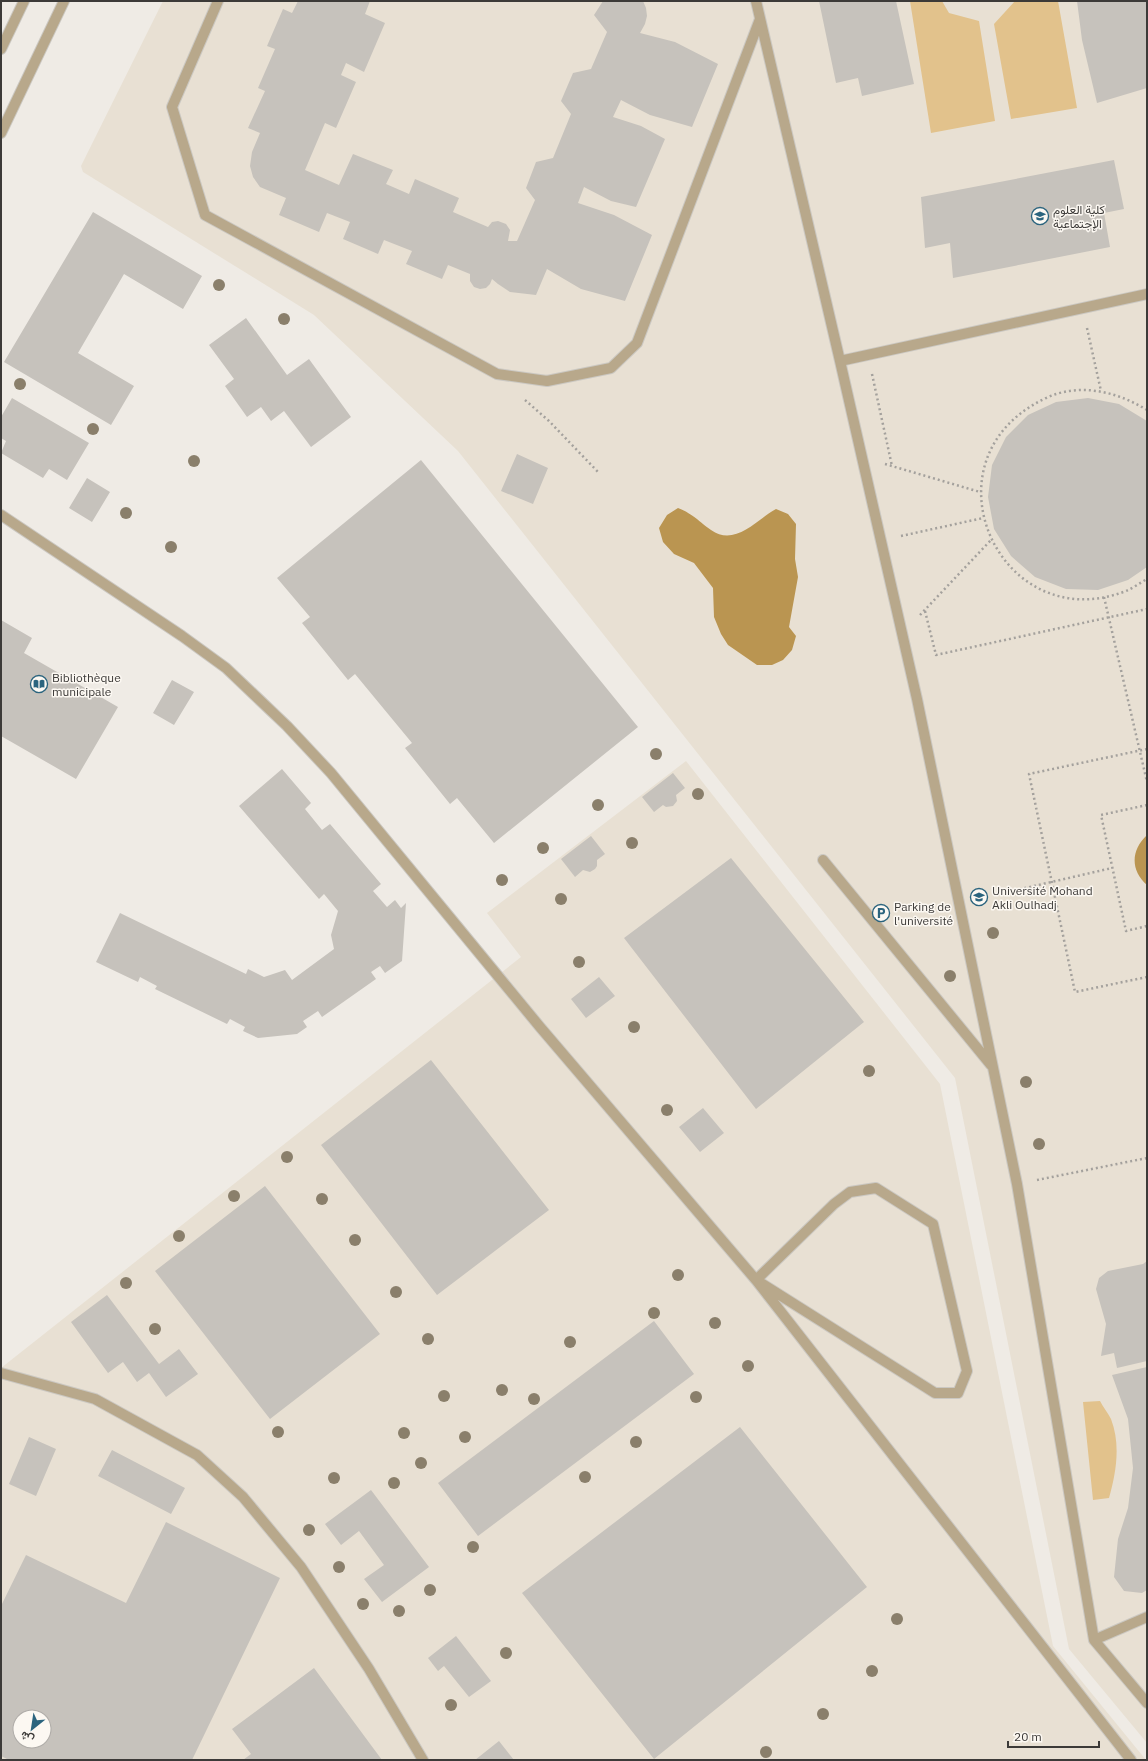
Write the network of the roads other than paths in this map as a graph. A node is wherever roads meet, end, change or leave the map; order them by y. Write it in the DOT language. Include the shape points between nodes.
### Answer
graph roads {
  1 [pos="24,1"];
  2 [pos="64,1"];
  3 [pos="218,1"];
  4 [pos="756,1"];
  5 [pos="760,19"];
  6 [pos="1,49"];
  7 [pos="1,133"];
  8 [pos="1147,294"];
  9 [pos="840,361"];
  10 [pos="1,515"];
  11 [pos="823,860"];
  12 [pos="992,1067"];
  13 [pos="756,1280"];
  14 [pos="1,1373"];
  15 [pos="1147,1617"];
  16 [pos="1094,1640"];
  17 [pos="1147,1703"];
  18 [pos="423,1760"];
  19 [pos="1131,1760"];
  1 -- 6 [label="street"];
  2 -- 7 [label="street"];
  3 -- 5 [label="street" via="172,107 205,216 497,374 547,382 611,368 637,343"];
  4 -- 5 [label="street"];
  5 -- 9 [label="street"];
  8 -- 9 [label="street"];
  9 -- 12 [label="street" via="902,634"];
  10 -- 13 [label="street" via="226,668 287,726 331,773 540,1026"];
  11 -- 12 [label="street"];
  12 -- 16 [label="street" via="1017,1184"];
  13 -- 13 [label="street" via="834,1204 850,1192 876,1188 934,1224 967,1371 958,1394 935,1393"];
  13 -- 19 [label="street"];
  14 -- 18 [label="street" via="94,1399 197,1455 243,1497 301,1567 369,1670"];
  15 -- 16 [label="street"];
  16 -- 17 [label="street"];
}
